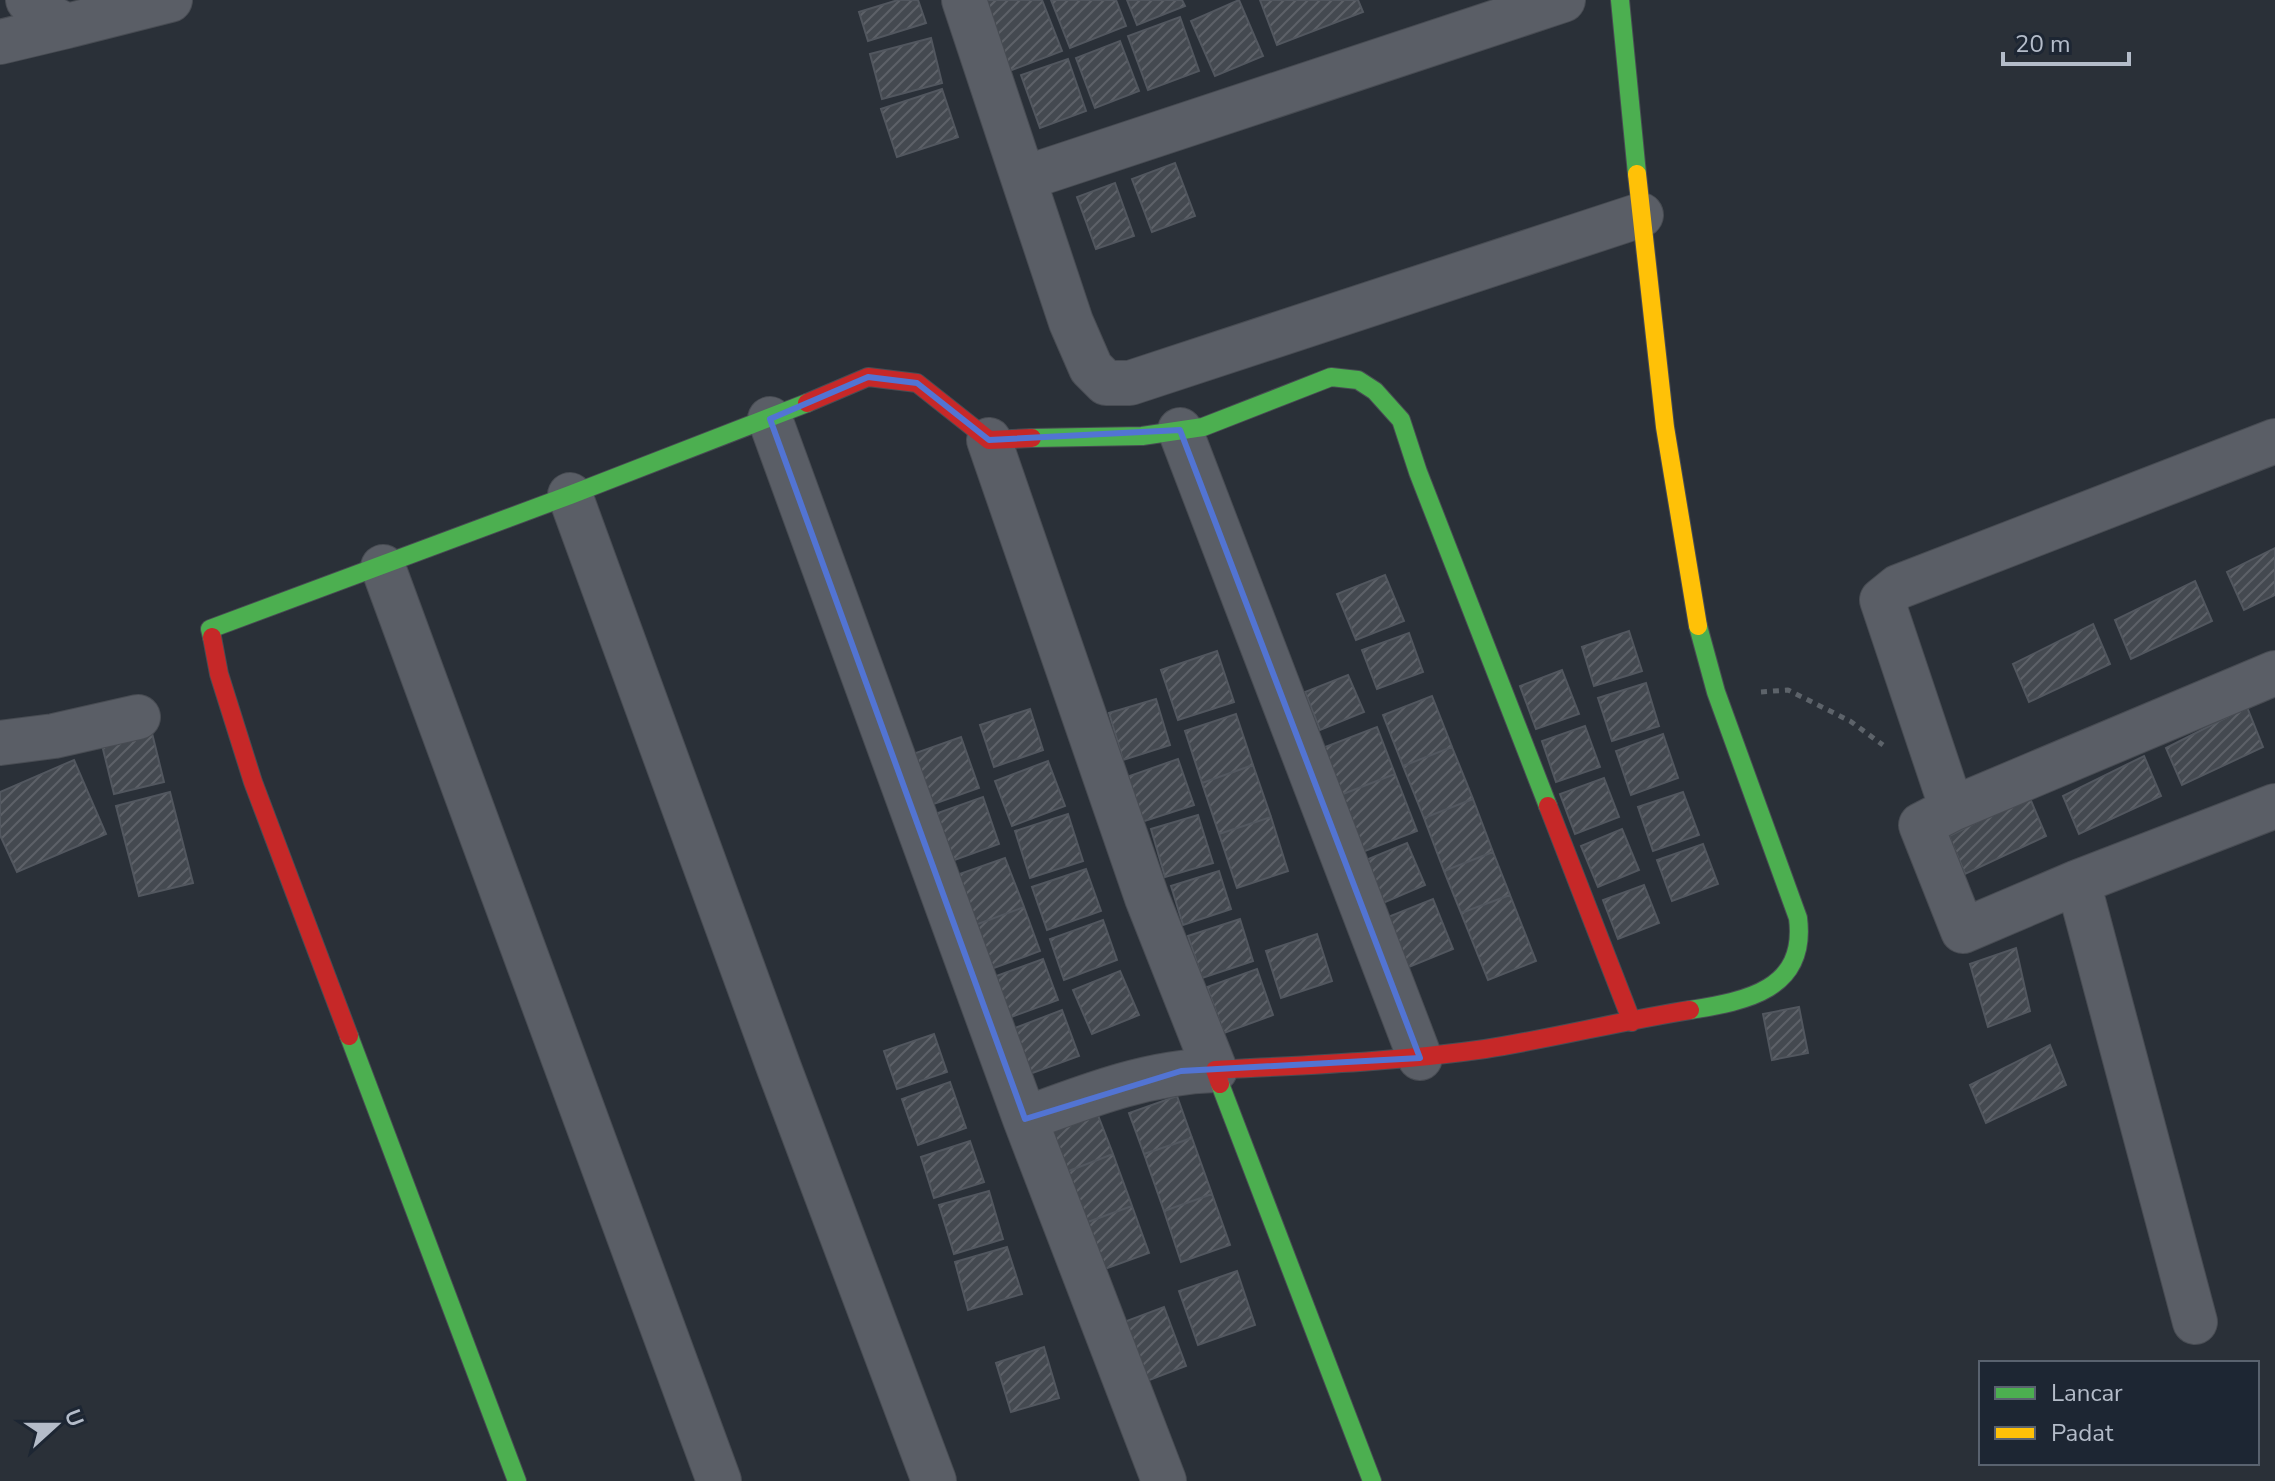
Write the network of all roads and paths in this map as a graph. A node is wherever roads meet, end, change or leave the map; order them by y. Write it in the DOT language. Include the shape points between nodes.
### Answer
graph roads {
  1 [pos="28,0"];
  2 [pos="170,0"];
  3 [pos="964,0"];
  4 [pos="1563,0"];
  5 [pos="1620,0"];
  6 [pos="67,26"];
  7 [pos="0,42"];
  8 [pos="1025,178"];
  9 [pos="1641,215"];
  10 [pos="1117,385"];
  11 [pos="770,419"];
  12 [pos="1180,430"];
  13 [pos="1105,436"];
  14 [pos="989,440"];
  15 [pos="2275,441"];
  16 [pos="570,495"];
  17 [pos="383,567"];
  18 [pos="2275,673"];
  19 [pos="1716,692"];
  20 [pos="138,717"];
  21 [pos="0,743"];
  22 [pos="1891,752"];
  23 [pos="2275,806"];
  24 [pos="1952,809"];
  25 [pos="2078,882"];
  26 [pos="1632,1022"];
  27 [pos="1420,1058"];
  28 [pos="1215,1070"];
  29 [pos="1025,1119"];
  30 [pos="2195,1322"];
  31 [pos="517,1481"];
  32 [pos="719,1481"];
  33 [pos="934,1481"];
  34 [pos="1164,1481"];
  35 [pos="1372,1481"];
  1 -- 6 [label="street"];
  2 -- 6 [label="street"];
  3 -- 8 [label="street"];
  4 -- 8 [label="street"];
  5 -- 9 [label="street"];
  6 -- 7 [label="street"];
  8 -- 10 [label="street" via="1091,368 1106,383"];
  9 -- 10 [label="street"];
  9 -- 19 [label="street" via="1695,614"];
  10 -- 13 [label="street"];
  11 -- 14 [label="street" via="868,377 917,383"];
  11 -- 16 [label="street"];
  11 -- 29 [label="street"];
  12 -- 13 [label="street"];
  12 -- 26 [label="street" via="1203,427 1331,377 1358,380 1401,420"];
  12 -- 27 [label="street"];
  13 -- 14 [label="street"];
  14 -- 28 [label="street" via="1147,898"];
  15 -- 24 [label="street" via="1898,587 1882,600"];
  16 -- 17 [label="street"];
  16 -- 33 [label="street"];
  17 -- 31 [label="street" via="210,629 253,782"];
  17 -- 32 [label="street"];
  18 -- 24 [label="street"];
  19 -- 22 [label="path" via="1788,690 1850,721"];
  19 -- 26 [label="street" via="1798,918 1797,953 1771,987 1746,998"];
  20 -- 21 [label="street"];
  23 -- 25 [label="street"];
  24 -- 25 [label="street" via="1921,825 1963,931"];
  25 -- 30 [label="street"];
  26 -- 27 [label="street"];
  27 -- 28 [label="street"];
  28 -- 29 [label="street" via="1152,1076"];
  28 -- 35 [label="street"];
  29 -- 34 [label="street"];
}
